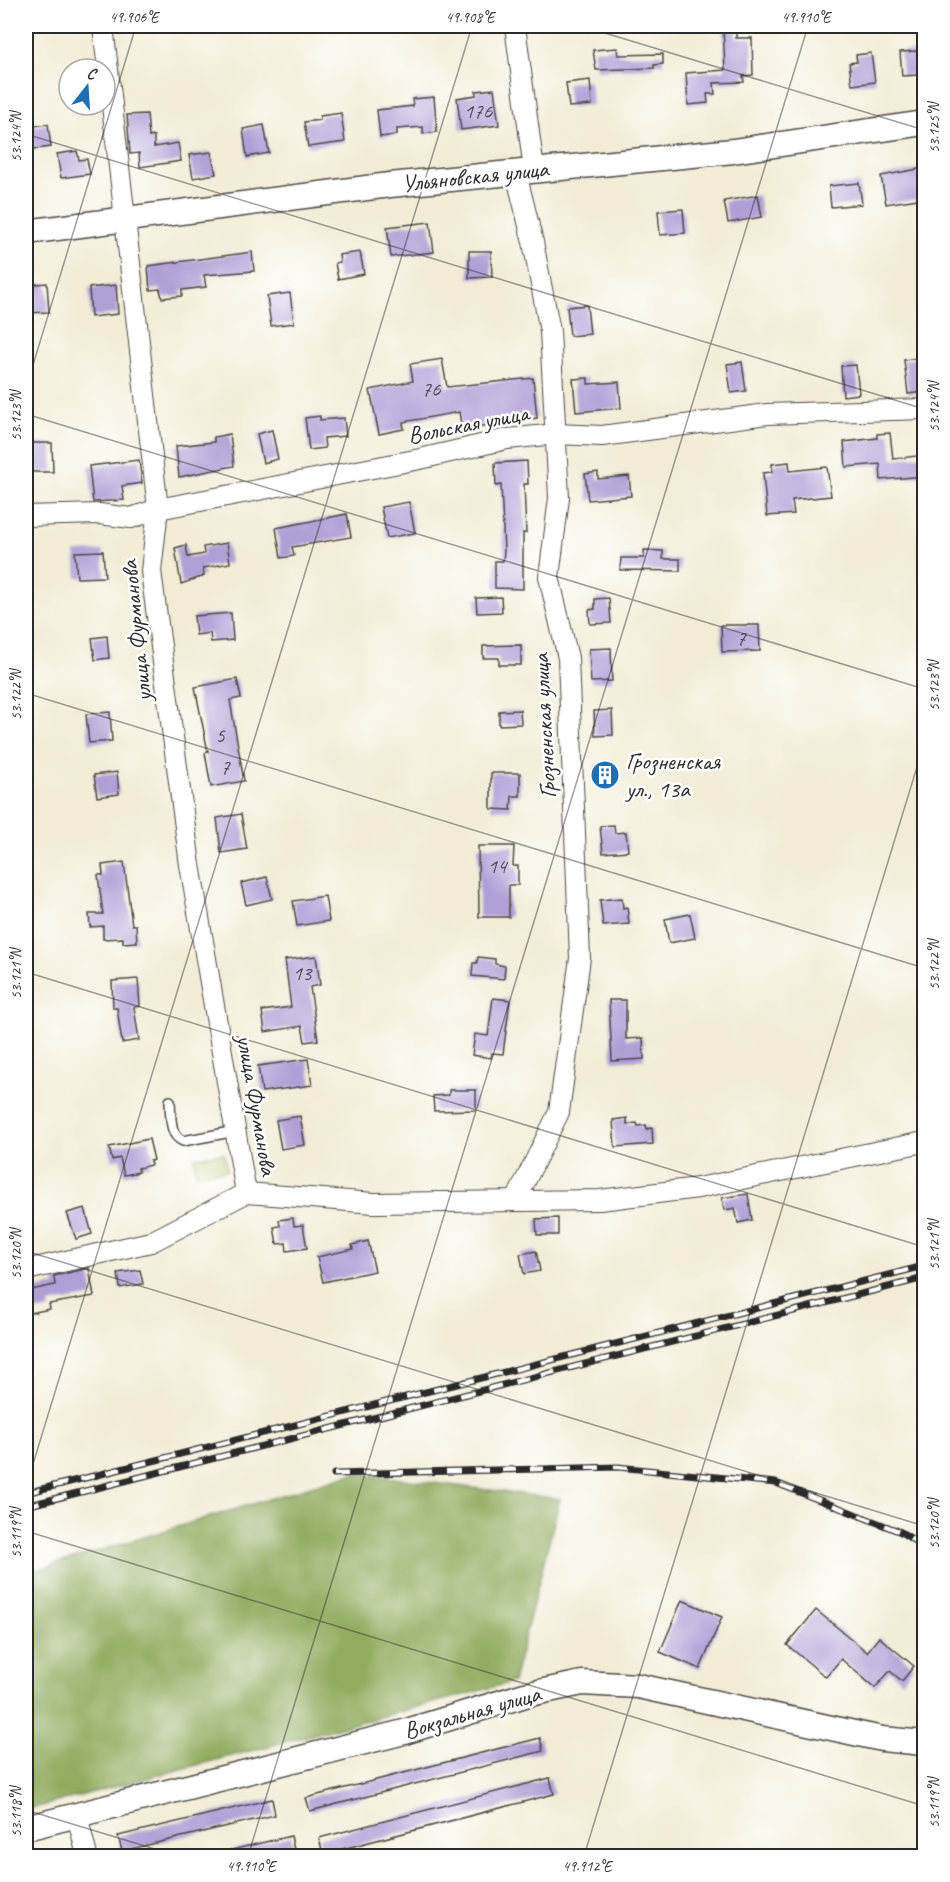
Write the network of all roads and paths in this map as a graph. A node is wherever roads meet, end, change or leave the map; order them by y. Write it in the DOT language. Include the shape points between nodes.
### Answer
graph roads {
  1 [pos="103,26"];
  2 [pos="515,26"];
  3 [pos="924,123"];
  4 [pos="525,172"];
  5 [pos="126,219"];
  6 [pos="26,232"];
  7 [pos="924,409"];
  8 [pos="556,434"];
  9 [pos="158,509"];
  10 [pos="26,516"];
  11 [pos="170,1101"];
  12 [pos="236,1131"];
  13 [pos="924,1143"];
  14 [pos="246,1193"];
  15 [pos="516,1200"];
  16 [pos="26,1270"];
  17 [pos="924,1745"];
  18 [pos="76,1815"];
  19 [pos="26,1828"];
  20 [pos="87,1857"];
  1 -- 5 [label="street, улица Фурманова"];
  2 -- 4 [label="street, Грозненская улица"];
  3 -- 4 [label="street, Ульяновская улица" via="733,151"];
  4 -- 5 [label="street, Ульяновская улица"];
  4 -- 8 [label="street, Грозненская улица" via="550,331"];
  5 -- 6 [label="street, Ульяновская улица"];
  5 -- 9 [label="street, улица Фурманова"];
  7 -- 8 [label="street, Вольская улица" via="767,414 602,436"];
  8 -- 9 [label="street, Вольская улица" via="507,439"];
  8 -- 15 [label="street, Грозненская улица" via="559,498 549,577 568,658 580,958 558,1112"];
  9 -- 10 [label="street, Вольская улица" via="131,518 99,514"];
  9 -- 12 [label="street, улица Фурманова" via="151,571 190,865"];
  11 -- 12 [label="lane" via="173,1134 183,1141"];
  12 -- 14 [label="street, улица Фурманова"];
  13 -- 15 [label="street, улица Фурманова" via="698,1188 600,1200"];
  14 -- 15 [label="street, улица Фурманова" via="374,1203"];
  14 -- 16 [label="street, улица Фурманова" via="151,1242"];
  17 -- 18 [label="street, Вокзальная улица" via="638,1686 582,1683"];
  18 -- 19 [label="street, Вокзальная улица"];
  18 -- 20 [label="street"];
}
